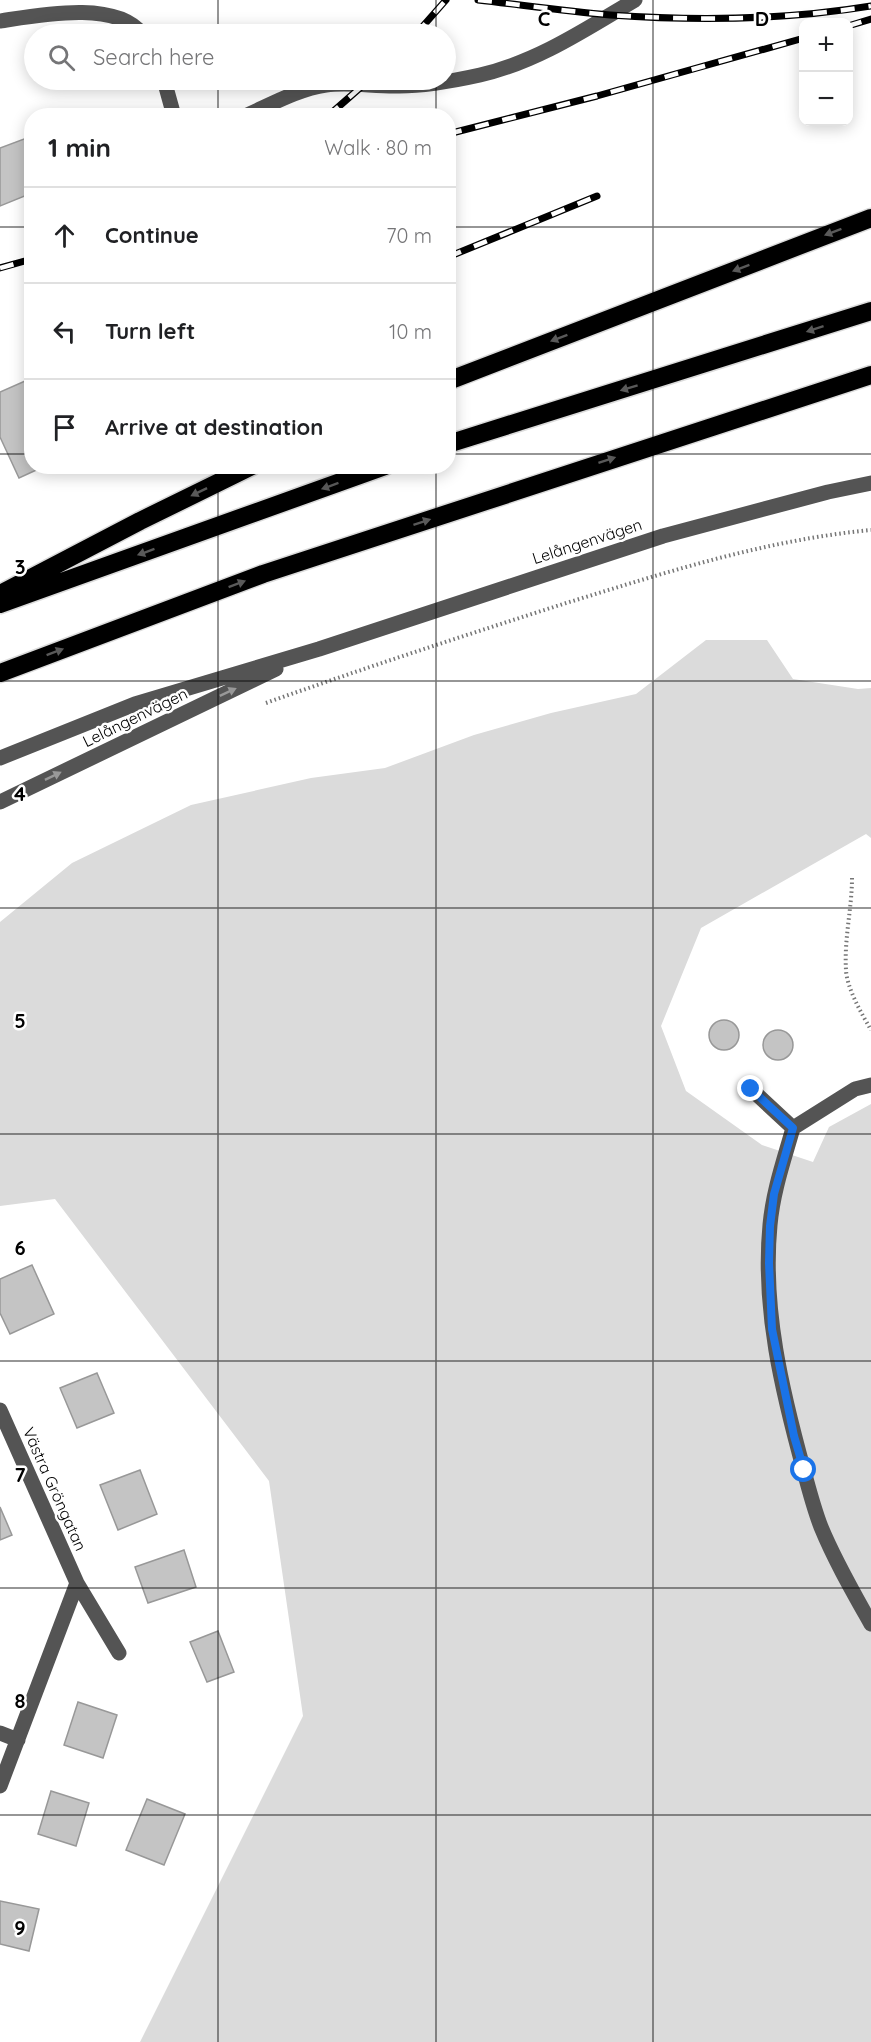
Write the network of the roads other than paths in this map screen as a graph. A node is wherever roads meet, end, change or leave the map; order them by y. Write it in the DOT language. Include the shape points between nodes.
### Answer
graph roads {
  1 [pos="635,0"];
  2 [pos="0,21"];
  3 [pos="135,24"];
  4 [pos="456,78"];
  5 [pos="167,90"];
  6 [pos="310,90"];
  7 [pos="172,108"];
  8 [pos="264,108"];
  9 [pos="871,218"];
  10 [pos="871,311"];
  11 [pos="871,375"];
  12 [pos="456,378"];
  13 [pos="456,441"];
  14 [pos="236,474"];
  15 [pos="363,474"];
  16 [pos="871,483"];
  17 [pos="0,594"];
  18 [pos="0,604"];
  19 [pos="319,649"];
  20 [pos="0,673"];
  21 [pos="0,758"];
  22 [pos="0,802"];
  23 [pos="871,1085"];
  24 [pos="751,1089"];
  25 [pos="793,1128"];
  26 [pos="0,1410"];
  27 [pos="77,1583"];
  28 [pos="871,1624"];
  29 [pos="118,1653"];
  30 [pos="0,1733"];
  31 [pos="18,1740"];
  32 [pos="0,1786"];
  1 -- 4 [label="street" via="535,56 481,75"];
  2 -- 3 [label="street" via="70,11 106,12"];
  5 -- 7 [label="street"];
  6 -- 8 [label="street"];
  9 -- 12 [label="highway, one-way"];
  10 -- 13 [label="highway, one-way"];
  20 -- 11 [label="highway, one-way" via="262,574"];
  14 -- 17 [label="highway, one-way"];
  15 -- 18 [label="highway, one-way"];
  16 -- 19 [label="street, Lelångenvägen" via="663,536"];
  19 -- 21 [label="street, Lelångenvägen" via="135,704"];
  22 -- 19 [label="street, Lelångenvägen, one-way"];
  23 -- 25 [label="street" via="855,1089"];
  24 -- 25 [label="street"];
  25 -- 28 [label="street" via="774,1194 770,1226 772,1329 813,1506 843,1576"];
  26 -- 27 [label="street, Västra Gröngatan"];
  27 -- 29 [label="street, Västra Gröngatan"];
  27 -- 31 [label="street"];
  30 -- 31 [label="street"];
  31 -- 32 [label="street"];
}
